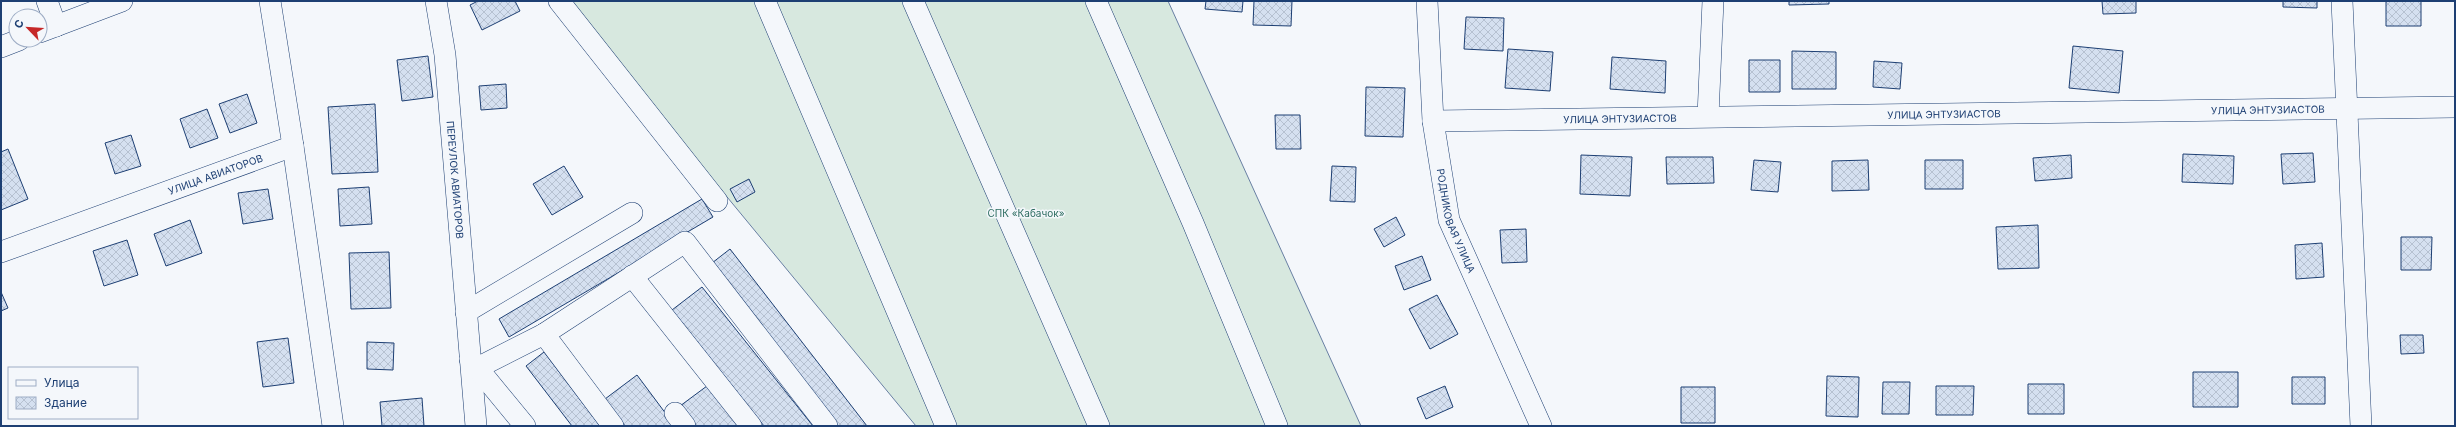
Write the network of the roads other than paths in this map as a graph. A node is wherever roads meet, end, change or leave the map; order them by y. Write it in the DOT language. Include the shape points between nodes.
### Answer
graph roads {
  1 [pos="122,1"];
  2 [pos="270,1"];
  3 [pos="436,1"];
  4 [pos="559,1"];
  5 [pos="765,1"];
  6 [pos="913,1"];
  7 [pos="1096,1"];
  8 [pos="1427,1"];
  9 [pos="1713,1"];
  10 [pos="2342,1"];
  11 [pos="48,29"];
  12 [pos="2455,107"];
  13 [pos="2348,109"];
  14 [pos="1708,116"];
  15 [pos="1433,121"];
  16 [pos="293,146"];
  17 [pos="717,201"];
  18 [pos="632,213"];
  19 [pos="1,252"];
  20 [pos="632,276"];
  21 [pos="466,312"];
  22 [pos="544,334"];
  23 [pos="474,364"];
  24 [pos="333,426"];
  25 [pos="476,426"];
  26 [pos="525,426"];
  27 [pos="613,426"];
  28 [pos="751,426"];
  29 [pos="827,426"];
  30 [pos="946,426"];
  31 [pos="1099,426"];
  32 [pos="1277,426"];
  33 [pos="1540,426"];
  34 [pos="2361,426"];
  1 -- 11 [label="street"];
  2 -- 16 [label="street"];
  3 -- 21 [label="street, ПЕРЕУЛОК АВИАТОРОВ" via="445,55"];
  4 -- 17 [label="street"];
  5 -- 30 [label="street"];
  6 -- 31 [label="street"];
  7 -- 32 [label="street" via="1193,223"];
  8 -- 15 [label="street, РОДНИКОВАЯ УЛИЦА"];
  9 -- 14 [label="street"];
  10 -- 13 [label="street"];
  12 -- 13 [label="street, УЛИЦА ЭНТУЗИАСТОВ"];
  13 -- 14 [label="street, УЛИЦА ЭНТУЗИАСТОВ"];
  13 -- 34 [label="street"];
  14 -- 15 [label="street, УЛИЦА ЭНТУЗИАСТОВ"];
  15 -- 33 [label="street, РОДНИКОВАЯ УЛИЦА" via="1449,220"];
  16 -- 19 [label="street, УЛИЦА АВИАТОРОВ"];
  16 -- 24 [label="street"];
  18 -- 21 [label="street"];
  20 -- 22 [label="street"];
  20 -- 28 [label="street"];
  20 -- 29 [label="street" via="685,242"];
  21 -- 23 [label="street, ПЕРЕУЛОК АВИАТОРОВ"];
  22 -- 23 [label="street"];
  22 -- 27 [label="street"];
  23 -- 25 [label="street, ПЕРЕУЛОК АВИАТОРОВ"];
  23 -- 26 [label="street"];
}
